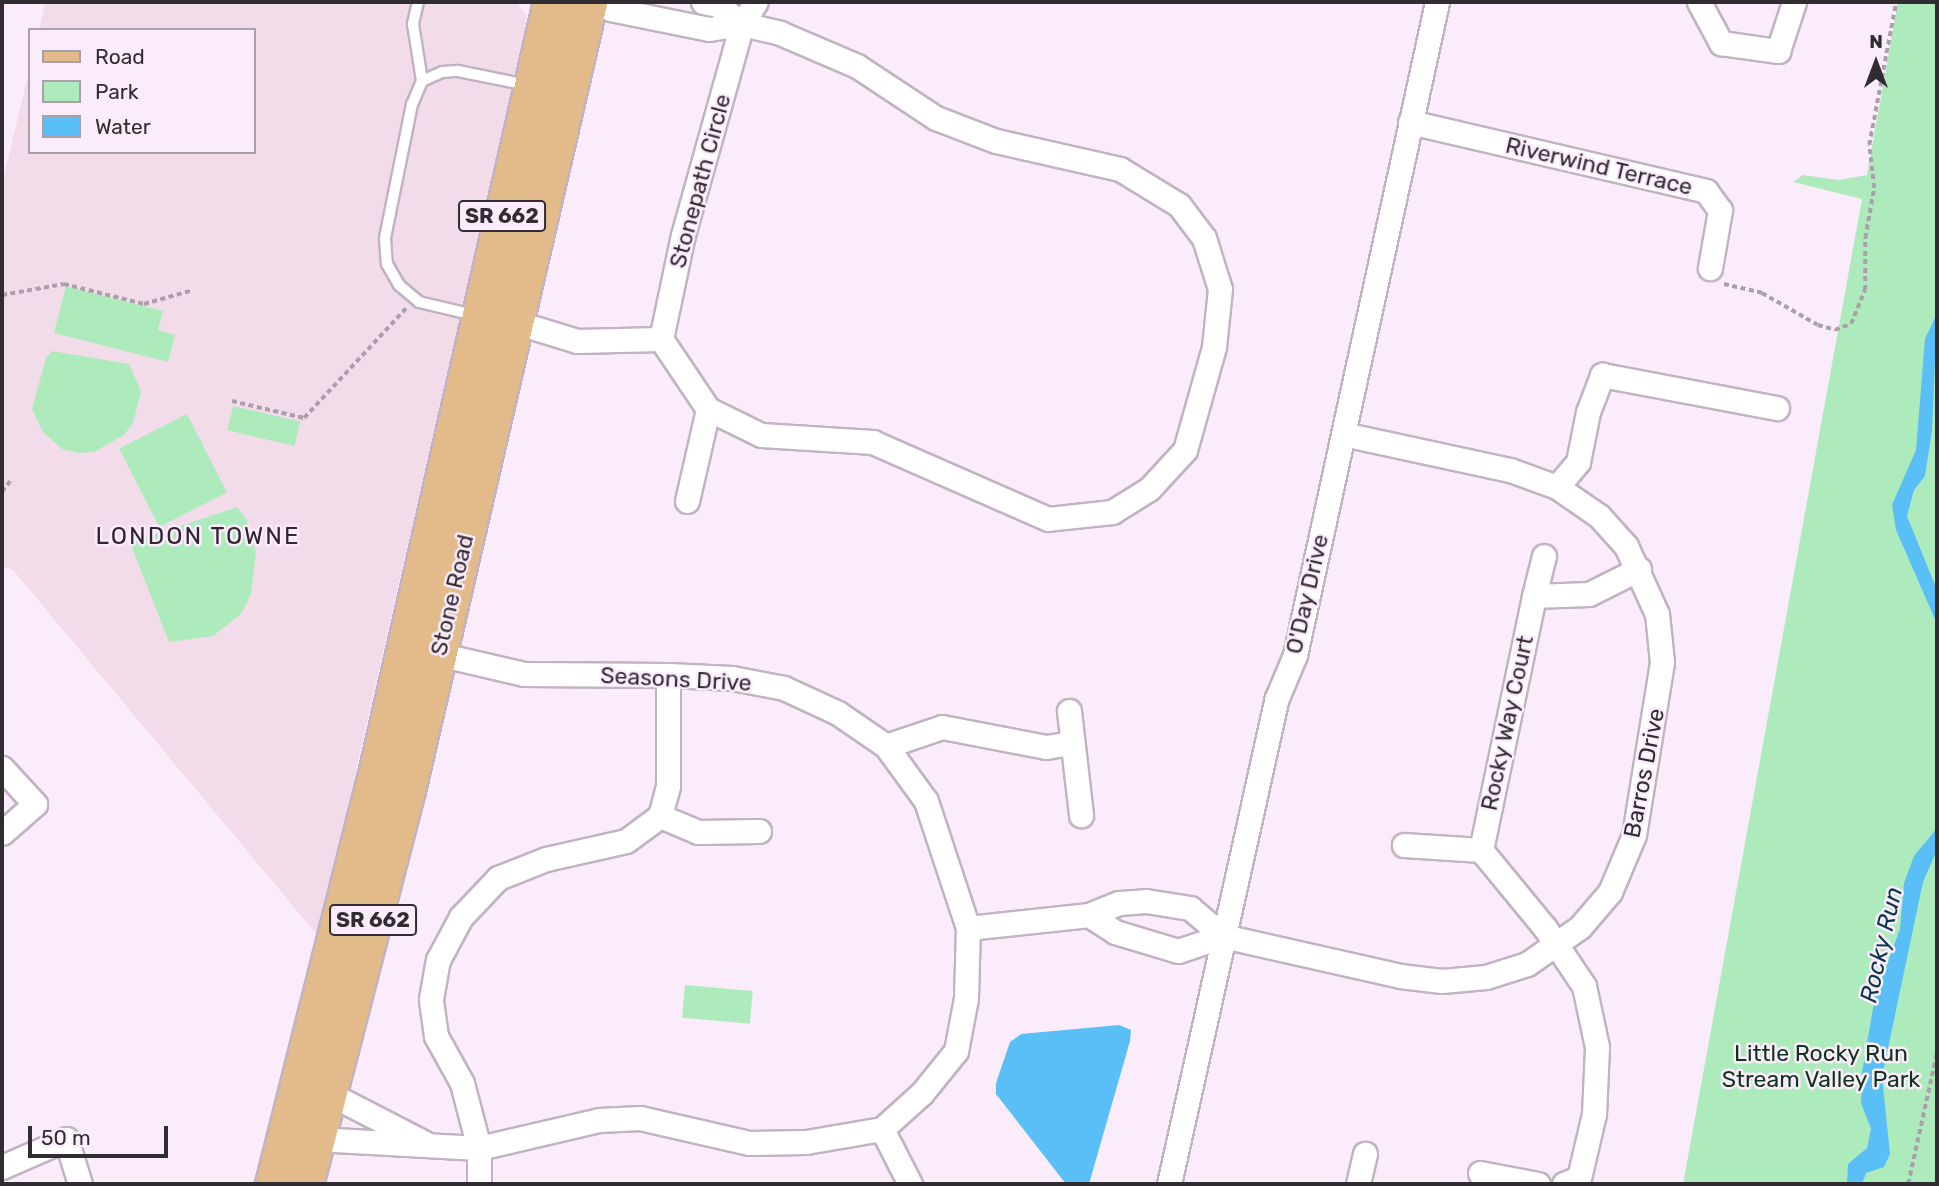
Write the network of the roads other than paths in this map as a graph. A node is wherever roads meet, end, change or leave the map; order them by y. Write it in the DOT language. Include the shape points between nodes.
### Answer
graph roads {
  1 [pos="418,2"];
  2 [pos="552,2"];
  3 [pos="588,2"];
  4 [pos="604,2"];
  5 [pos="703,2"];
  6 [pos="756,2"];
  7 [pos="1437,2"];
  8 [pos="1699,2"];
  9 [pos="1794,2"];
  10 [pos="742,23"];
  11 [pos="422,81"];
  12 [pos="533,87"];
  13 [pos="1410,122"];
  14 [pos="1711,275"];
  15 [pos="479,316"];
  16 [pos="515,322"];
  17 [pos="661,339"];
  18 [pos="1777,408"];
  19 [pos="708,409"];
  20 [pos="1344,434"];
  21 [pos="1557,487"];
  22 [pos="687,501"];
  23 [pos="1544,556"];
  24 [pos="1639,569"];
  25 [pos="1534,596"];
  26 [pos="404,645"];
  27 [pos="439,655"];
  28 [pos="668,675"];
  29 [pos="1069,711"];
  30 [pos="1070,743"];
  31 [pos="886,746"];
  32 [pos="2,768"];
  33 [pos="1081,815"];
  34 [pos="660,816"];
  35 [pos="759,831"];
  36 [pos="2,833"];
  37 [pos="1404,845"];
  38 [pos="1481,850"];
  39 [pos="1089,915"];
  40 [pos="968,928"];
  41 [pos="1223,936"];
  42 [pos="1557,946"];
  43 [pos="328,1093"];
  44 [pos="882,1129"];
  45 [pos="316,1139"];
  46 [pos="434,1148"];
  47 [pos="480,1148"];
  48 [pos="1364,1154"];
  49 [pos="2,1167"];
  50 [pos="1480,1173"];
  51 [pos="80,1184"];
  52 [pos="274,1184"];
  53 [pos="304,1184"];
  54 [pos="479,1184"];
  55 [pos="909,1184"];
  56 [pos="1169,1184"];
  57 [pos="1357,1184"];
  58 [pos="1538,1184"];
  59 [pos="1564,1184"];
  1 -- 11 [label="lane" via="413,24"];
  2 -- 12 [label="main road, Stone Road / SR 662"];
  3 -- 16 [label="main road, Stone Road / SR 662"];
  4 -- 10 [label="street" via="610,9 709,29"];
  5 -- 10 [label="street" via="718,5"];
  6 -- 10 [label="street, Stonepath Circle"];
  7 -- 13 [label="street, O'Day Drive"];
  8 -- 9 [label="street" via="1721,43 1778,51"];
  10 -- 17 [label="street, Stonepath Circle" via="683,235"];
  10 -- 19 [label="street" via="780,33 857,66 936,118 996,141 1120,169 1179,205 1204,238 1220,289 1214,347 1185,450 1149,489 1112,512 1048,519 873,442 761,435"];
  11 -- 12 [label="lane" via="458,71"];
  11 -- 15 [label="lane" via="412,104 385,238 387,264 399,285 415,298"];
  12 -- 15 [label="main road, Stone Road / SR 662"];
  13 -- 14 [label="street, Riverwind Terrace" via="1706,191 1720,210"];
  13 -- 20 [label="street, O'Day Drive"];
  15 -- 26 [label="main road, Stone Road / SR 662"];
  16 -- 17 [label="street" via="577,341"];
  16 -- 27 [label="main road, Stone Road / SR 662"];
  17 -- 19 [label="street"];
  18 -- 21 [label="street" via="1602,375 1588,412 1578,462"];
  19 -- 22 [label="street"];
  20 -- 21 [label="street, Barros Drive" via="1510,470"];
  20 -- 41 [label="street, O'Day Drive" via="1295,655 1277,698"];
  21 -- 24 [label="street, Barros Drive" via="1599,516"];
  23 -- 25 [label="street, Rocky Way Court"];
  24 -- 25 [label="street" via="1588,594"];
  24 -- 42 [label="street, Barros Drive" via="1657,614 1662,662 1634,835 1610,892"];
  25 -- 38 [label="street, Rocky Way Court"];
  26 -- 27 [label="street, Seasons Drive"];
  26 -- 52 [label="main road, Stone Road / SR 662" via="373,791"];
  27 -- 28 [label="street, Seasons Drive" via="524,674"];
  27 -- 43 [label="main road, Stone Road / SR 662"];
  28 -- 31 [label="street, Seasons Drive" via="732,678 783,688 838,713"];
  28 -- 34 [label="street" via="668,786"];
  29 -- 30 [label="street"];
  30 -- 31 [label="street" via="1045,747 942,727"];
  30 -- 33 [label="street"];
  31 -- 40 [label="street, Seasons Drive" via="926,801"];
  32 -- 36 [label="street" via="35,804"];
  34 -- 35 [label="street" via="698,832"];
  34 -- 47 [label="street" via="626,841 546,859 498,878 461,917 438,960 431,999 436,1036 462,1083"];
  37 -- 38 [label="street"];
  38 -- 42 [label="street"];
  39 -- 40 [label="street"];
  39 -- 41 [label="street" via="1115,932 1178,951"];
  39 -- 41 [label="street" via="1119,903 1157,902 1190,908"];
  40 -- 44 [label="street, Seasons Drive" via="966,998 956,1051 922,1093"];
  41 -- 42 [label="street, Barros Drive" via="1400,976 1442,981 1512,970"];
  41 -- 56 [label="street, O'Day Drive"];
  42 -- 59 [label="street" via="1584,985 1597,1047 1594,1114 1579,1178"];
  43 -- 45 [label="main road, Stone Road / SR 662"];
  43 -- 46 [label="street"];
  44 -- 47 [label="street" via="806,1142 749,1143 640,1118 599,1120"];
  44 -- 55 [label="street"];
  45 -- 46 [label="street"];
  45 -- 53 [label="main road, Stone Road / SR 662"];
  46 -- 47 [label="street"];
  47 -- 54 [label="street"];
  48 -- 57 [label="street"];
  49 -- 51 [label="street" via="66,1139"];
  50 -- 58 [label="street"];
}
